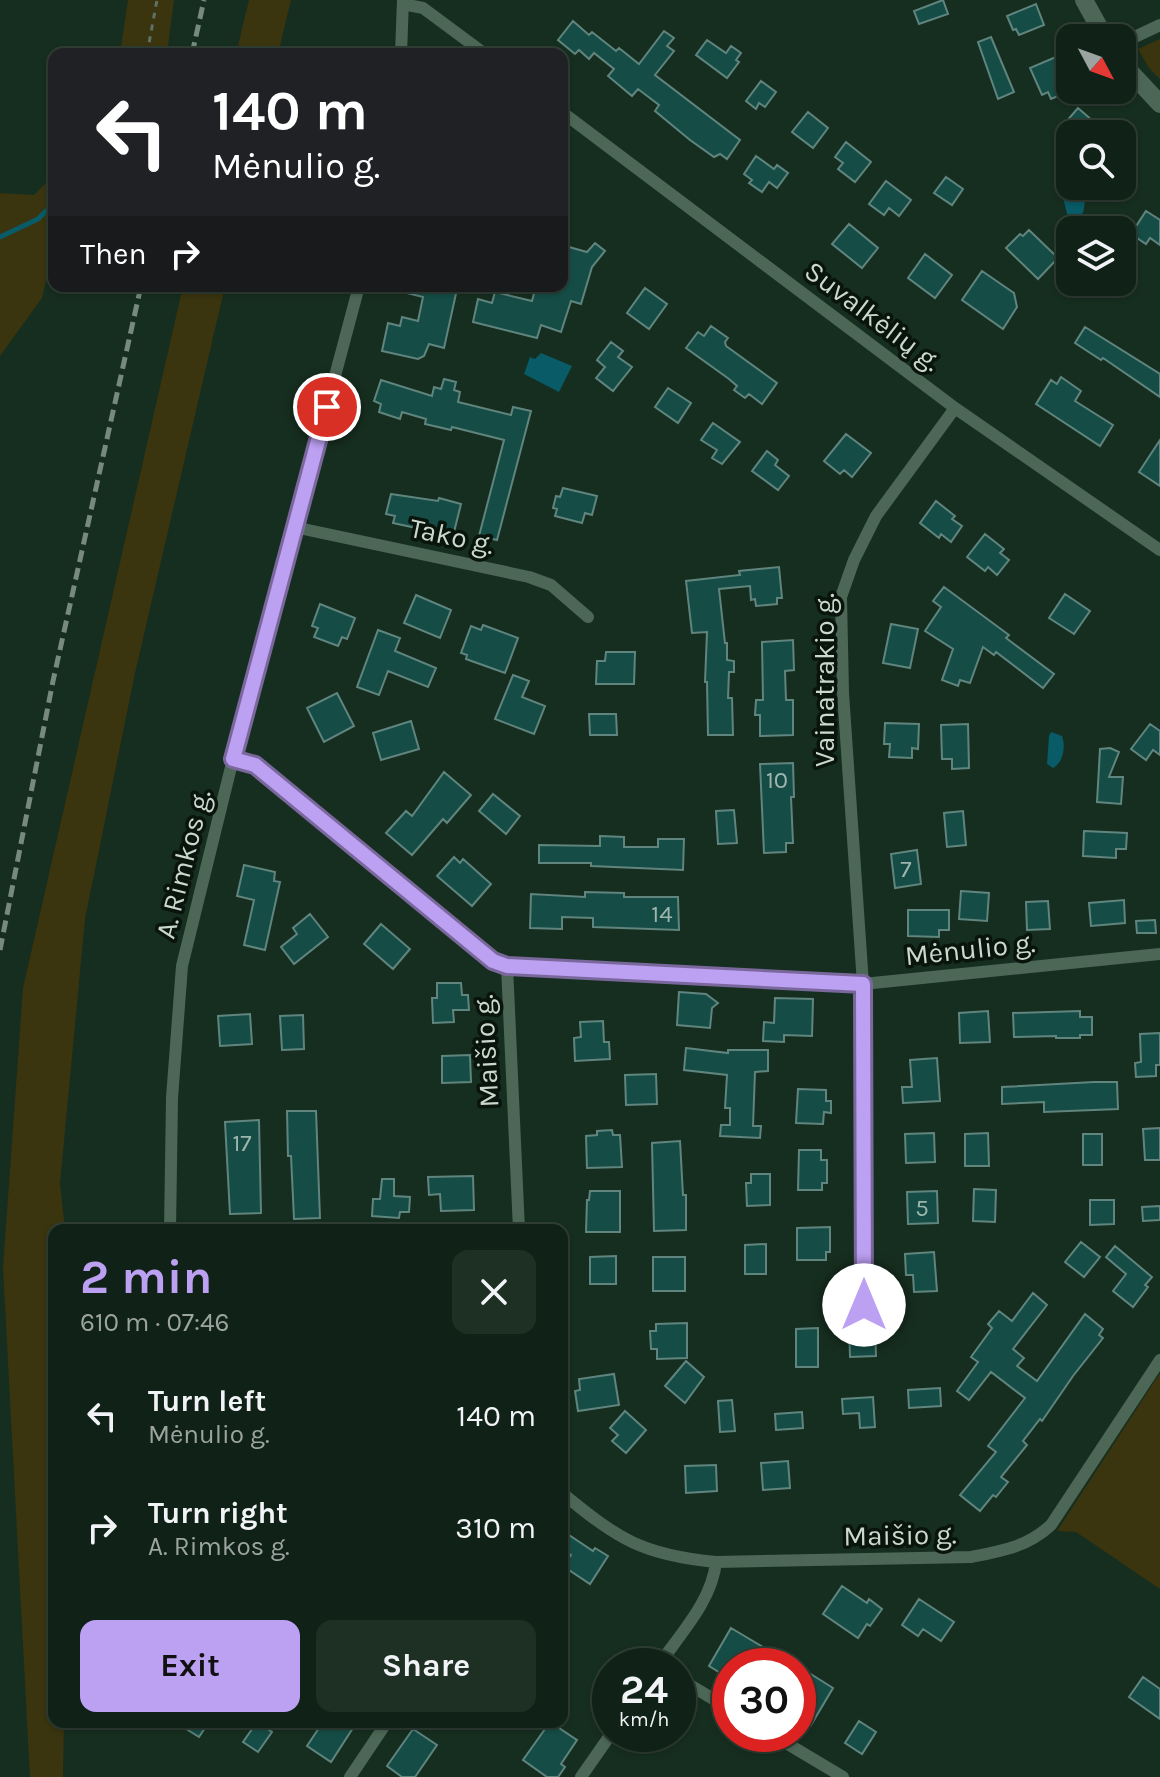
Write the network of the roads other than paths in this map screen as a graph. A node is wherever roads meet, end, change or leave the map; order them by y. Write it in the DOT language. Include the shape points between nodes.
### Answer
graph roads {
  1 [pos="1084,0"];
  2 [pos="403,2"];
  3 [pos="1097,24"];
  4 [pos="1160,25"];
  5 [pos="1136,36"];
  6 [pos="401,48"];
  7 [pos="477,48"];
  8 [pos="1136,78"];
  9 [pos="1160,104"];
  10 [pos="568,117"];
  11 [pos="357,292"];
  12 [pos="955,408"];
  13 [pos="294,527"];
  14 [pos="1160,550"];
  15 [pos="588,617"];
  16 [pos="233,759"];
  17 [pos="1160,954"];
  18 [pos="507,966"];
  19 [pos="863,984"];
  20 [pos="170,1224"];
  21 [pos="519,1224"];
  22 [pos="864,1305"];
  23 [pos="1160,1360"];
  24 [pos="568,1498"];
  25 [pos="716,1562"];
  26 [pos="670,1648"];
  27 [pos="383,1728"];
  28 [pos="598,1752"];
  29 [pos="801,1752"];
  30 [pos="350,1777"];
  31 [pos="581,1777"];
  32 [pos="843,1777"];
  1 -- 3 [label="main road"];
  2 -- 6 [label="street"];
  2 -- 7 [label="street" via="423,8"];
  4 -- 5 [label="street"];
  8 -- 9 [label="main road"];
  10 -- 12 [label="street, Suvalkėlių g."];
  11 -- 13 [label="street, A. Rimkos g."];
  12 -- 14 [label="street, Suvalkėlių g."];
  12 -- 19 [label="street, Vainatrakio g." via="876,516 841,597"];
  13 -- 15 [label="street, Tako g." via="529,577 551,585"];
  13 -- 16 [label="street, A. Rimkos g."];
  16 -- 18 [label="street, Mėnulio g." via="255,765 493,961"];
  16 -- 20 [label="street, A. Rimkos g." via="182,966"];
  17 -- 19 [label="street, Mėnulio g."];
  18 -- 19 [label="street, Mėnulio g."];
  18 -- 21 [label="street, Maišio g."];
  19 -- 22 [label="street, Vainatrakio g."];
  23 -- 25 [label="street, Maišio g." via="1057,1516 1027,1543 971,1557"];
  24 -- 25 [label="street, Maišio g." via="603,1527 644,1549"];
  25 -- 26 [label="street" via="707,1594"];
  27 -- 30 [label="street"];
  28 -- 31 [label="street"];
  29 -- 32 [label="street"];
}
